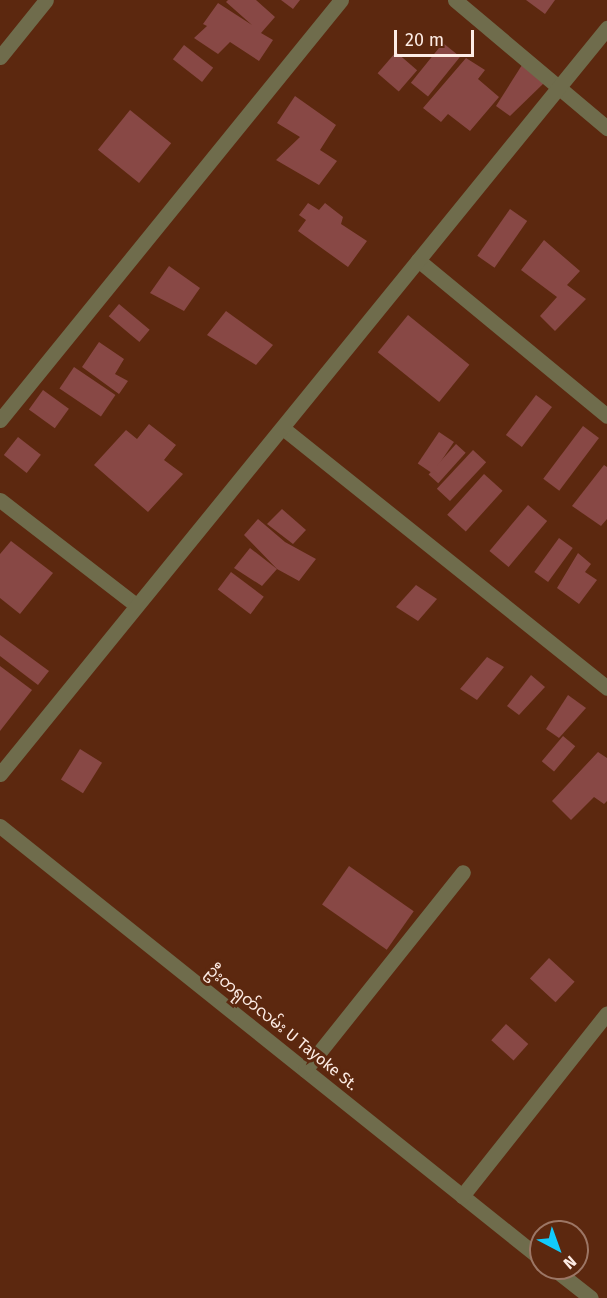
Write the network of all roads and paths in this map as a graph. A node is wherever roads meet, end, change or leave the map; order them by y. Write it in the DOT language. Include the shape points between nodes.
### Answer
graph roads {
  1 [pos="46,0"];
  2 [pos="341,0"];
  3 [pos="455,0"];
  4 [pos="607,28"];
  5 [pos="0,57"];
  6 [pos="560,89"];
  7 [pos="607,128"];
  8 [pos="418,260"];
  9 [pos="607,416"];
  10 [pos="0,420"];
  11 [pos="284,429"];
  12 [pos="0,500"];
  13 [pos="136,605"];
  14 [pos="607,688"];
  15 [pos="0,774"];
  16 [pos="0,826"];
  17 [pos="463,872"];
  18 [pos="607,1013"];
  19 [pos="305,1070"];
  20 [pos="462,1196"];
  21 [pos="529,1249"];
  22 [pos="568,1280"];
  23 [pos="591,1298"];
  1 -- 5 [label="street"];
  2 -- 10 [label="street"];
  3 -- 6 [label="street"];
  4 -- 6 [label="street"];
  6 -- 7 [label="street"];
  6 -- 8 [label="street"];
  8 -- 9 [label="street"];
  8 -- 11 [label="street"];
  11 -- 13 [label="street"];
  11 -- 14 [label="street"];
  12 -- 13 [label="street"];
  13 -- 15 [label="street"];
  16 -- 19 [label="street, ဦးတရုတ်လမ်း U Tayoke St."];
  17 -- 19 [label="street"];
  18 -- 20 [label="street"];
  19 -- 20 [label="street, ဦးတရုတ်လမ်း U Tayoke St."];
  20 -- 21 [label="street, ဦးတရုတ်လမ်း U Tayoke St."];
  22 -- 23 [label="street"];
}
